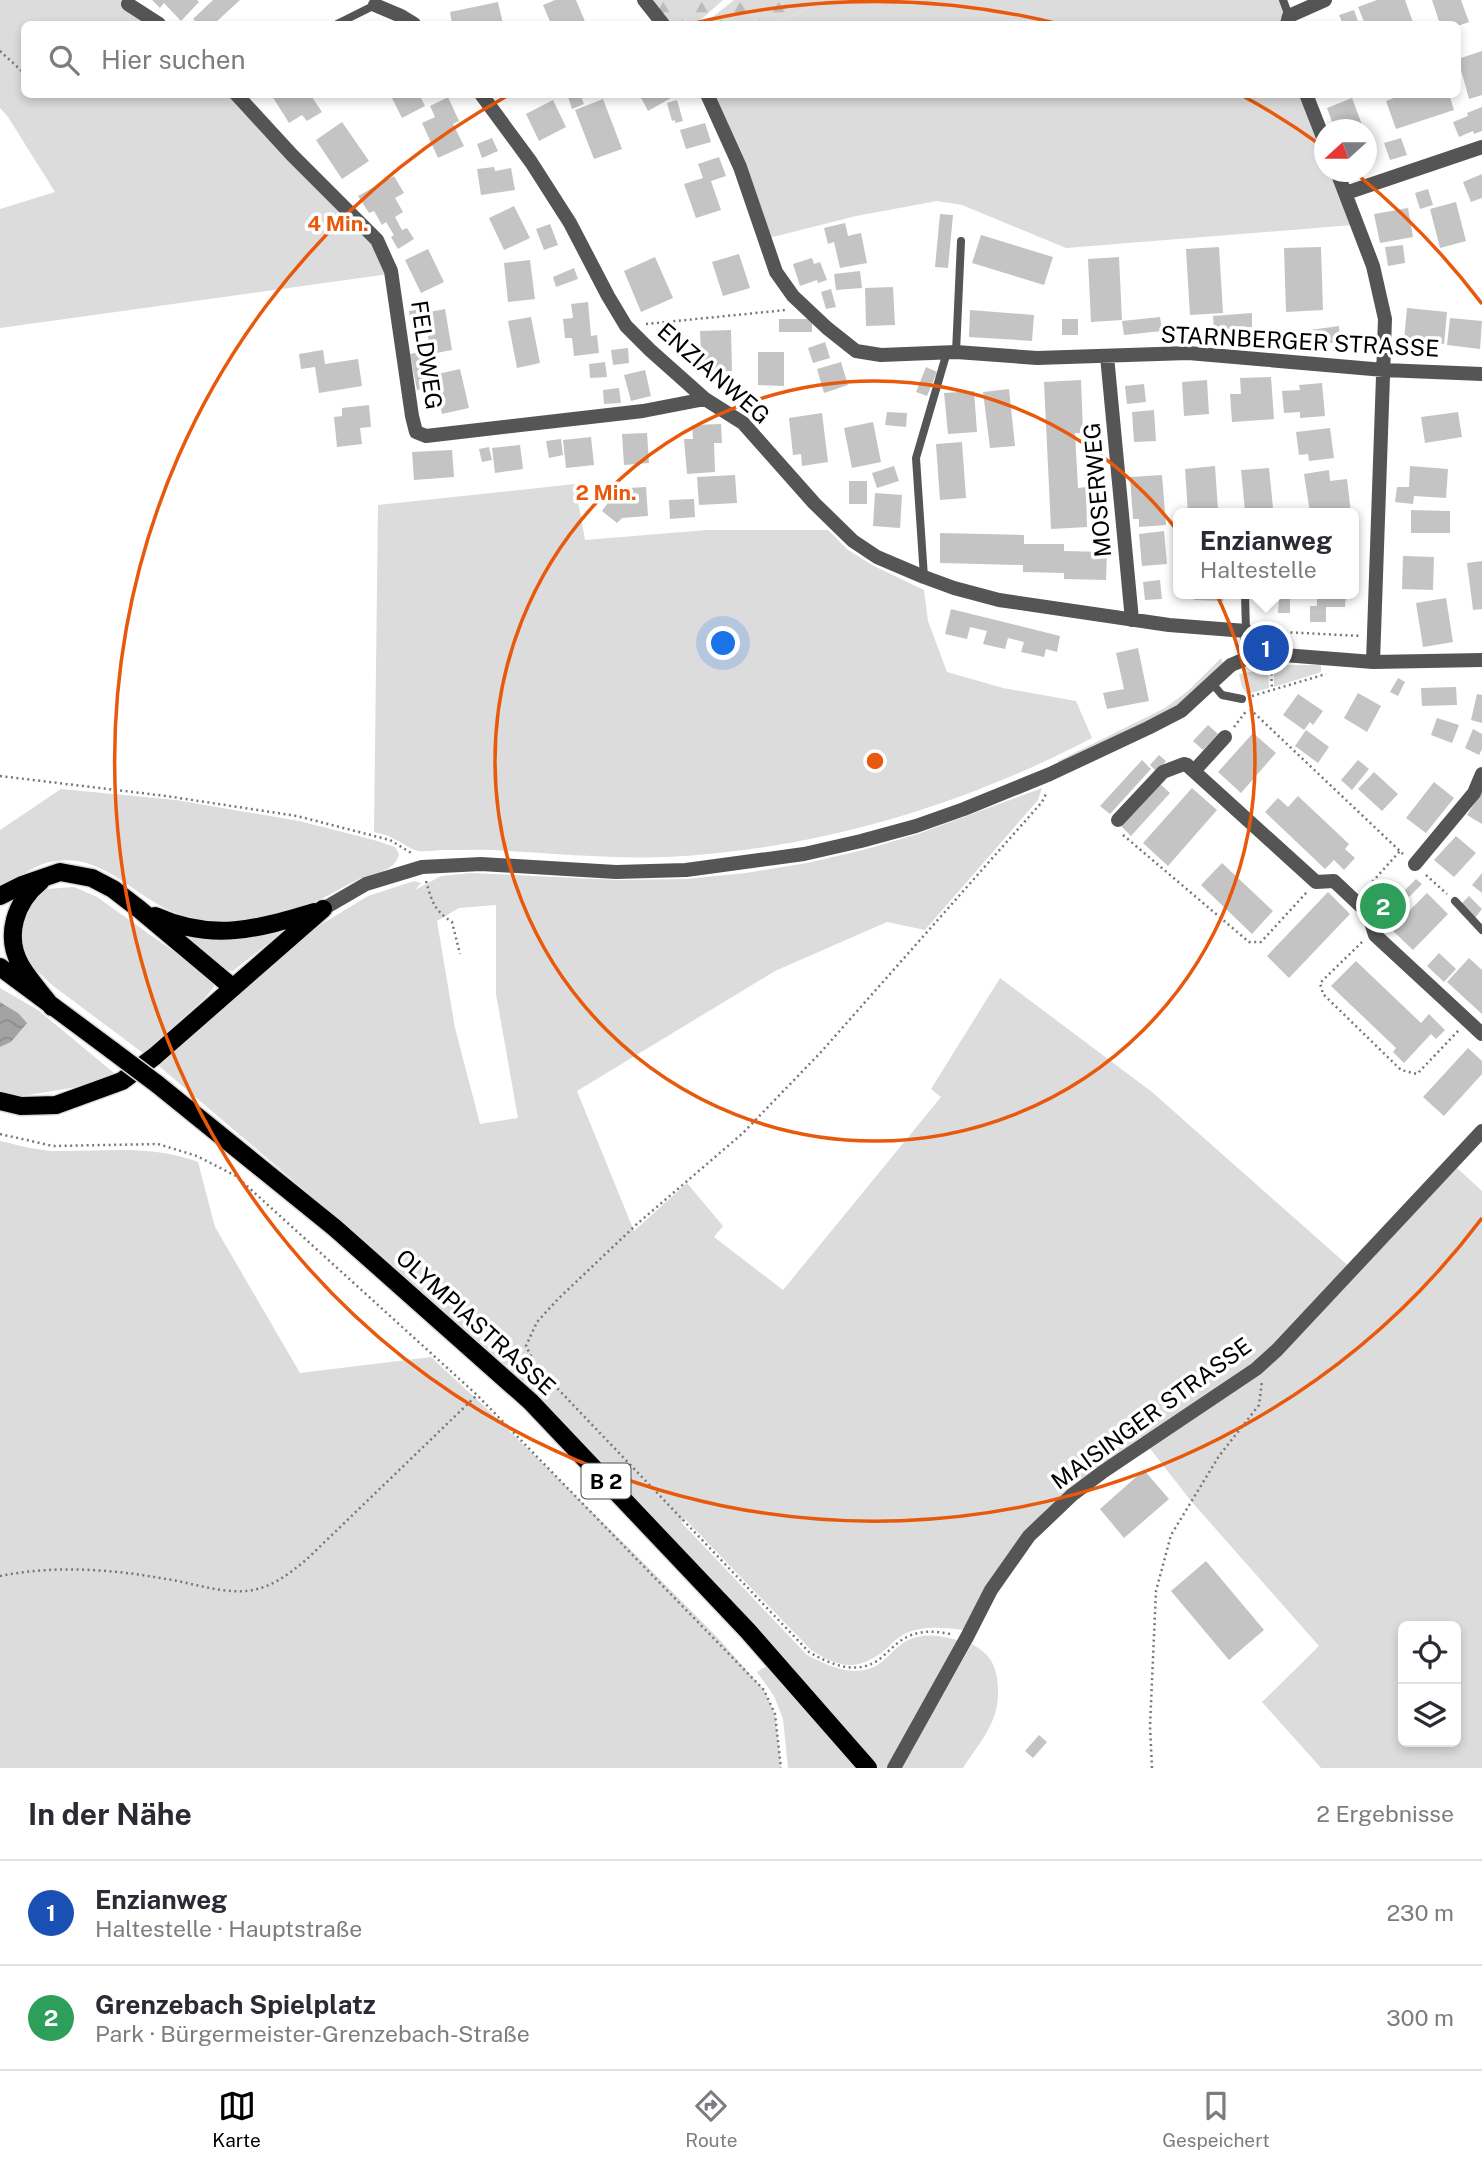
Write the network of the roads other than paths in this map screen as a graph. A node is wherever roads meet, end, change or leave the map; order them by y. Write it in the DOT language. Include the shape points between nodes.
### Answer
graph roads {
  1 [pos="644,0"];
  2 [pos="1283,0"];
  3 [pos="1325,0"];
  4 [pos="128,4"];
  5 [pos="375,5"];
  6 [pos="1288,20"];
  7 [pos="154,21"];
  8 [pos="343,21"];
  9 [pos="409,21"];
  10 [pos="661,21"];
  11 [pos="242,98"];
  12 [pos="484,98"];
  13 [pos="709,98"];
  14 [pos="1308,98"];
  15 [pos="1316,119"];
  16 [pos="1482,147"];
  17 [pos="1341,182"];
  18 [pos="1346,193"];
  19 [pos="961,242"];
  20 [pos="951,352"];
  21 [pos="1107,356"];
  22 [pos="1384,370"];
  23 [pos="1482,374"];
  24 [pos="705,399"];
  25 [pos="925,577"];
  26 [pos="1245,599"];
  27 [pos="1132,620"];
  28 [pos="1247,631"];
  29 [pos="1250,657"];
  30 [pos="1482,660"];
  31 [pos="1373,662"];
  32 [pos="1210,682"];
  33 [pos="1242,699"];
  34 [pos="1224,737"];
  35 [pos="1194,771"];
  36 [pos="1482,774"];
  37 [pos="1118,820"];
  38 [pos="1415,864"];
  39 [pos="46,877"];
  40 [pos="0,896"];
  41 [pos="1455,901"];
  42 [pos="139,909"];
  43 [pos="323,909"];
  44 [pos="1482,930"];
  45 [pos="0,967"];
  46 [pos="232,987"];
  47 [pos="52,1007"];
  48 [pos="1482,1034"];
  49 [pos="0,1101"];
  50 [pos="1482,1131"];
  51 [pos="862,1761"];
  52 [pos="894,1768"];
  1 -- 10 [label="street"];
  2 -- 6 [label="lane"];
  3 -- 6 [label="street"];
  4 -- 7 [label="street"];
  5 -- 8 [label="lane"];
  5 -- 9 [label="street"];
  11 -- 24 [label="street, FELDWEG" via="377,240 391,271 416,432 426,436 643,411"];
  12 -- 24 [label="street, ENZIANWEG" via="570,223 626,326"];
  13 -- 20 [label="street, STARNBERGER STRASSE" via="740,167 776,272 793,296 856,351 881,355"];
  14 -- 15 [label="street"];
  16 -- 18 [label="street"];
  17 -- 18 [label="street"];
  18 -- 22 [label="street" via="1373,266 1385,319"];
  19 -- 20 [label="lane"];
  20 -- 21 [label="street, STARNBERGER STRASSE" via="1037,358"];
  20 -- 25 [label="lane" via="916,458"];
  21 -- 22 [label="street, STARNBERGER STRASSE" via="1188,353"];
  21 -- 27 [label="street, MOSERWEG"];
  22 -- 23 [label="street, STARNBERGER STRASSE"];
  22 -- 31 [label="street"];
  24 -- 25 [label="street, ENZIANWEG" via="743,423 853,541 877,557"];
  25 -- 27 [label="street, ENZIANWEG" via="999,600"];
  26 -- 28 [label="lane"];
  27 -- 28 [label="street, ENZIANWEG"];
  28 -- 29 [label="street"];
  29 -- 31 [label="street" via="1271,654"];
  29 -- 32 [label="street"];
  30 -- 31 [label="street"];
  32 -- 33 [label="lane" via="1222,695"];
  32 -- 43 [label="street" via="1181,711 1050,774 916,826 827,849 686,870 616,872 419,861"];
  34 -- 35 [label="street"];
  35 -- 37 [label="street" via="1184,764 1163,772"];
  35 -- 48 [label="street" via="1317,882 1334,881 1368,913 1375,935"];
  36 -- 38 [label="street" via="1474,793"];
  39 -- 40 [label="main road"];
  39 -- 42 [label="main road" via="60,872 92,878"];
  39 -- 47 [label="main road" via="21,901 14,943 20,965"];
  41 -- 44 [label="lane"];
  42 -- 43 [label="main road" via="211,932 259,928"];
  42 -- 46 [label="main road"];
  43 -- 46 [label="main road"];
  45 -- 47 [label="main road, OLYMPIASTRASSE / B 2"];
  46 -- 49 [label="main road" via="122,1081 56,1105"];
  47 -- 51 [label="main road, OLYMPIASTRASSE / B 2, bridge" via="157,1084 335,1228 531,1402 748,1631"];
  50 -- 52 [label="street, MAISINGER STRASSE" via="1277,1350 1083,1487 1029,1536 991,1590"];
}
